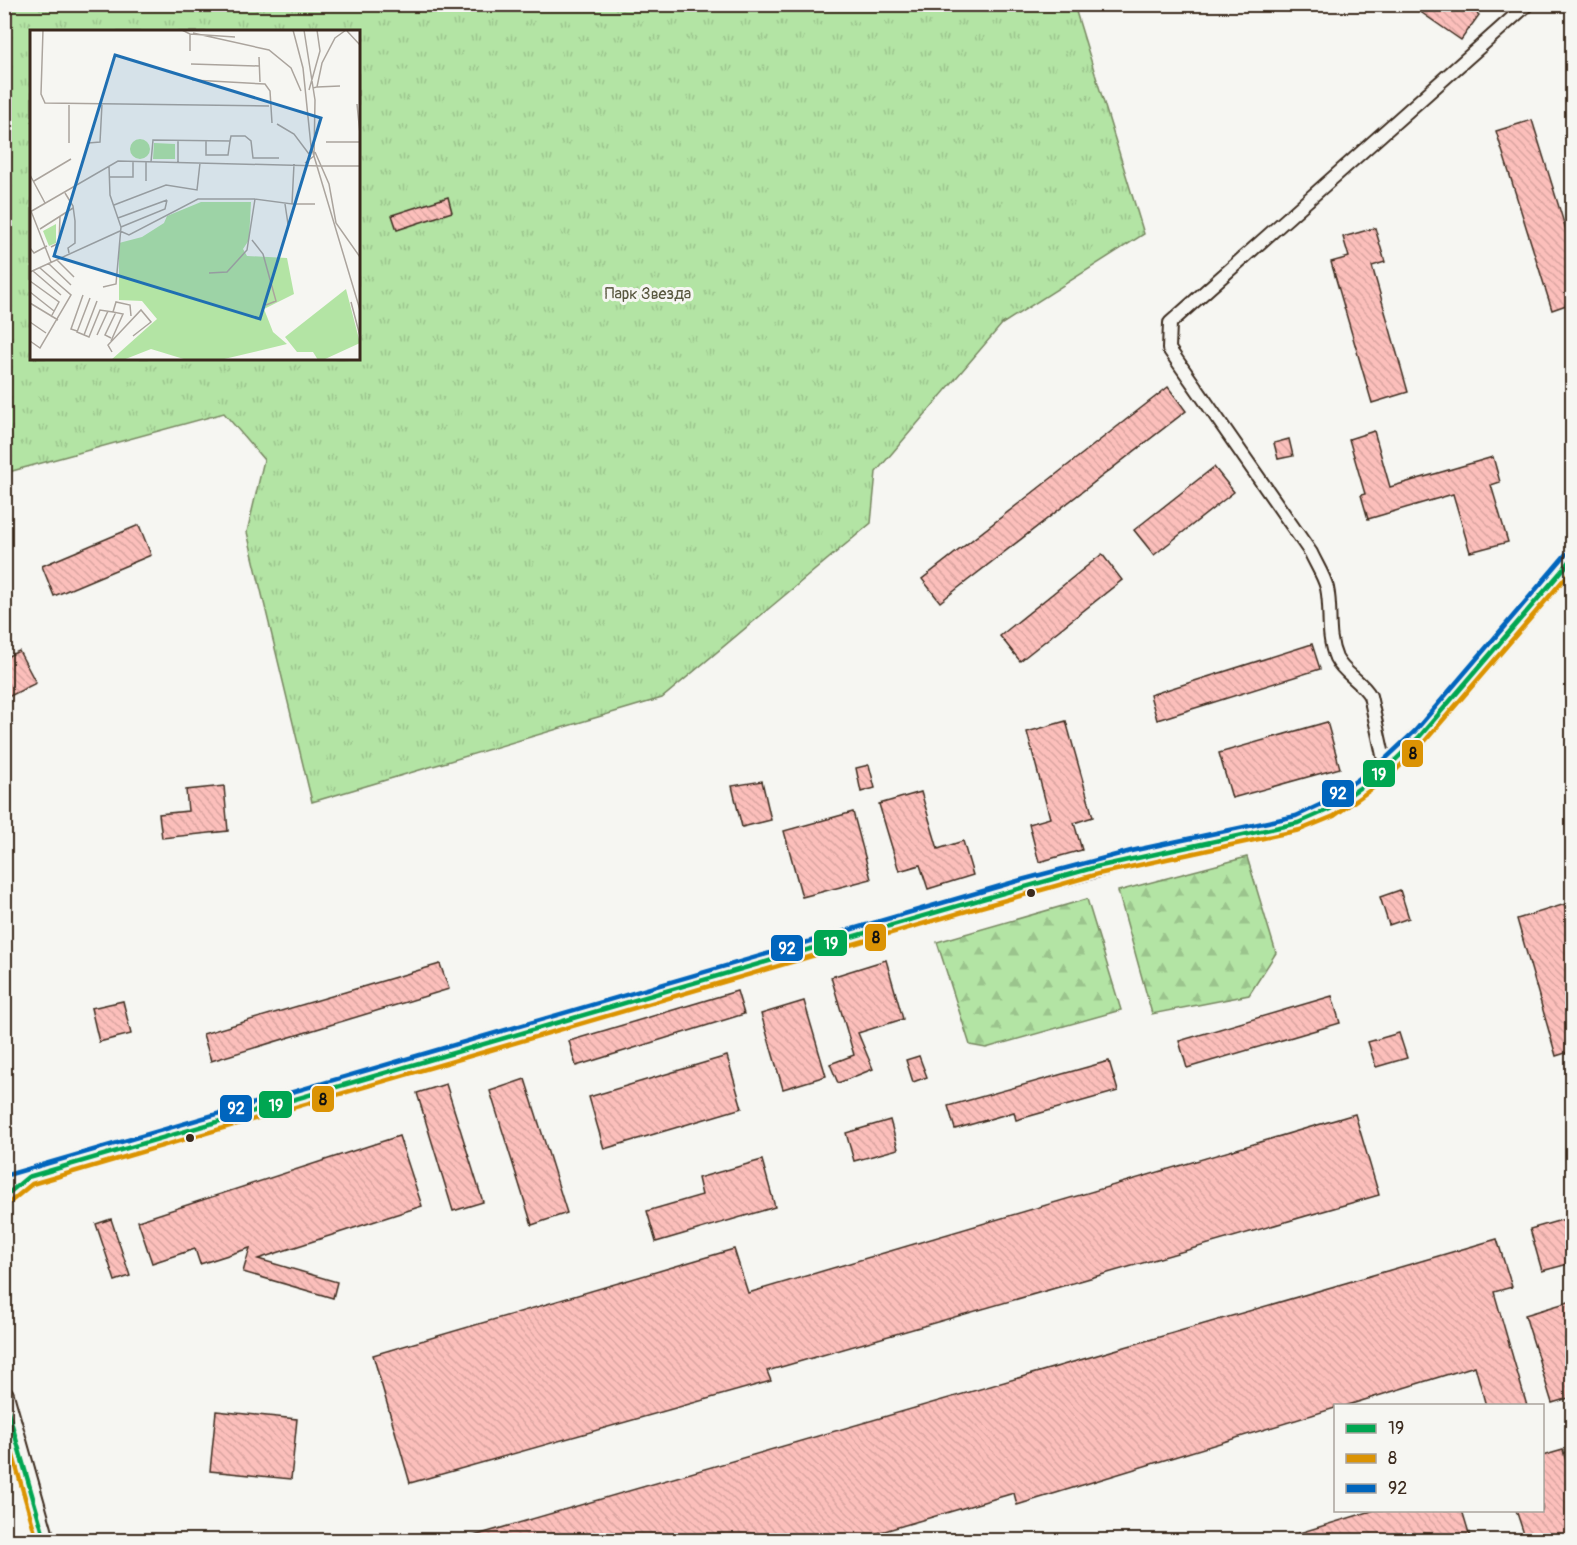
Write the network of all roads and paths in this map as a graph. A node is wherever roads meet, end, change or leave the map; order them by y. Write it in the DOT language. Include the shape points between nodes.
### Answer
graph roads {
  1 [pos="1528,4"];
  2 [pos="1572,559"];
  3 [pos="1386,768"];
  4 [pos="28,1177"];
  5 [pos="4,1184"];
  6 [pos="4,1197"];
  7 [pos="4,1395"];
  8 [pos="45,1540"];
  1 -- 3 [label="street" via="1170,323 1169,349 1311,553 1327,587 1329,637 1337,660 1370,696"];
  2 -- 3 [label="main road" via="1420,736"];
  3 -- 4 [label="main road" via="1330,809 1298,823 1133,858 1023,887"];
  4 -- 5 [label="main road"];
  4 -- 6 [label="main road"];
  7 -- 8 [label="main road"];
}
